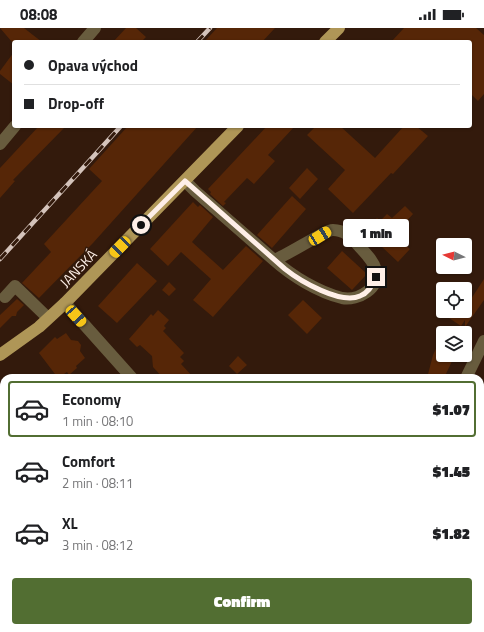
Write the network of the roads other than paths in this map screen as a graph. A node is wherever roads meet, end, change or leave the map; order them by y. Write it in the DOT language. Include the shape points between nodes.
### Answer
graph roads {
  1 [pos="95,28"];
  2 [pos="339,28"];
  3 [pos="85,40"];
  4 [pos="327,40"];
  5 [pos="13,128"];
  6 [pos="236,128"];
  7 [pos="0,144"];
  8 [pos="185,181"];
  9 [pos="274,260"];
  10 [pos="5,298"];
  11 [pos="65,303"];
  12 [pos="48,318"];
  13 [pos="484,341"];
  14 [pos="0,355"];
  15 [pos="128,374"];
  16 [pos="468,374"];
  1 -- 3 [label="street"];
  2 -- 4 [label="main road"];
  5 -- 7 [label="street"];
  6 -- 8 [label="main road, JANSKÁ"];
  8 -- 9 [label="street"];
  8 -- 11 [label="main road, JANSKÁ"];
  9 -- 9 [label="street" via="302,281 341,298 366,293 377,272 374,263 351,237 339,231 328,231 288,255"];
  10 -- 12 [label="street" via="14,286"];
  11 -- 12 [label="main road, JANSKÁ"];
  11 -- 15 [label="street"];
  12 -- 14 [label="main road, JANSKÁ"];
  13 -- 16 [label="street"];
}
